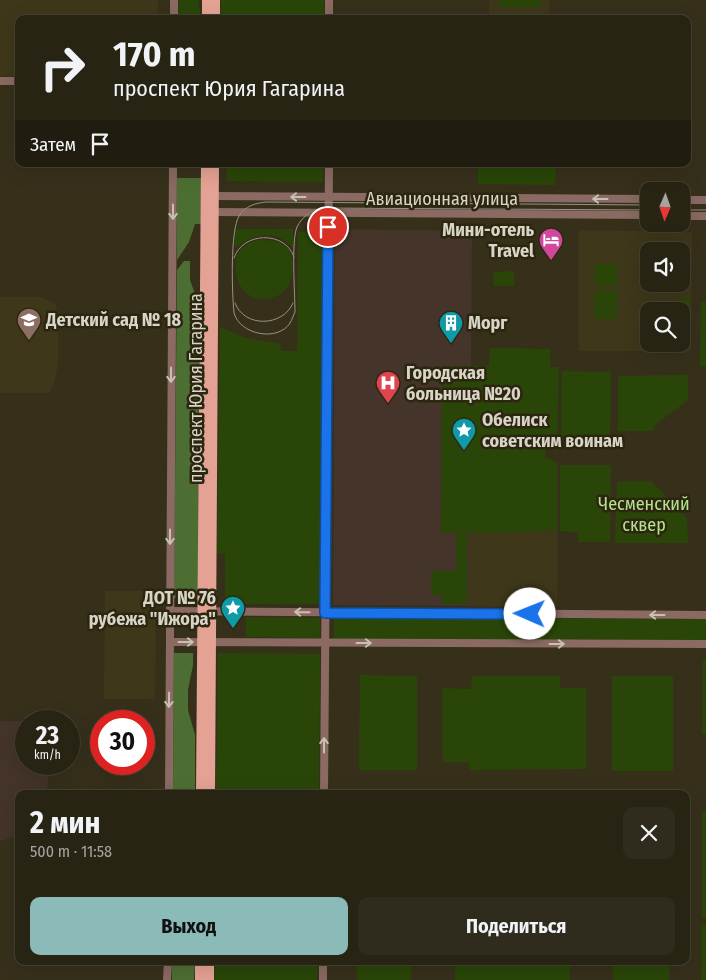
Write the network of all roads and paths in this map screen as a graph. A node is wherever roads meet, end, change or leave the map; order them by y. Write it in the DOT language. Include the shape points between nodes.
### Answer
graph roads {
  1 [pos="174,0"];
  2 [pos="207,0"];
  3 [pos="215,0"];
  4 [pos="329,0"];
  5 [pos="174,15"];
  6 [pos="206,15"];
  7 [pos="215,15"];
  8 [pos="329,15"];
  9 [pos="0,81"];
  10 [pos="15,81"];
  11 [pos="173,167"];
  12 [pos="206,167"];
  13 [pos="214,167"];
  14 [pos="328,167"];
  15 [pos="210,196"];
  16 [pos="328,197"];
  17 [pos="640,199"];
  18 [pos="690,200"];
  19 [pos="706,200"];
  20 [pos="210,212"];
  21 [pos="328,213"];
  22 [pos="640,215"];
  23 [pos="690,216"];
  24 [pos="706,216"];
  25 [pos="170,611"];
  26 [pos="207,612"];
  27 [pos="325,613"];
  28 [pos="706,615"];
  29 [pos="170,642"];
  30 [pos="206,642"];
  31 [pos="325,643"];
  32 [pos="706,644"];
  33 [pos="168,790"];
  34 [pos="201,790"];
  35 [pos="210,790"];
  36 [pos="324,790"];
  37 [pos="168,965"];
  38 [pos="200,965"];
  39 [pos="209,965"];
  40 [pos="323,965"];
  41 [pos="168,980"];
  42 [pos="200,980"];
  43 [pos="209,980"];
  44 [pos="323,980"];
  1 -- 5 [label="street"];
  2 -- 6 [label="main road"];
  3 -- 7 [label="main road"];
  4 -- 8 [label="street"];
  9 -- 10 [label="street"];
  11 -- 25 [label="street, проспект Юрия Гагарина, one-way"];
  12 -- 15 [label="main road, проспект Юрия Гагарина"];
  13 -- 15 [label="main road, проспект Юрия Гагарина"];
  14 -- 16 [label="street"];
  16 -- 15 [label="street, Авиационная улица, one-way"];
  15 -- 20 [label="main road, проспект Юрия Гагарина"];
  17 -- 16 [label="street, Авиационная улица, one-way"];
  16 -- 21 [label="street"];
  18 -- 19 [label="street"];
  20 -- 21 [label="street, Авиационная улица"];
  20 -- 26 [label="main road, проспект Юрия Гагарина"];
  21 -- 22 [label="street, Авиационная улица"];
  21 -- 27 [label="street"];
  23 -- 24 [label="street"];
  25 -- 26 [label="street"];
  25 -- 29 [label="street, проспект Юрия Гагарина"];
  27 -- 26 [label="street, one-way"];
  26 -- 30 [label="main road, проспект Юрия Гагарина"];
  28 -- 27 [label="street, one-way"];
  27 -- 31 [label="street"];
  29 -- 30 [label="street, one-way"];
  29 -- 33 [label="street, проспект Юрия Гагарина, one-way"];
  30 -- 31 [label="street"];
  30 -- 34 [label="main road, проспект Юрия Гагарина"];
  30 -- 35 [label="main road, проспект Юрия Гагарина"];
  31 -- 32 [label="street, one-way"];
  36 -- 31 [label="street, one-way"];
  37 -- 41 [label="street"];
  38 -- 42 [label="main road"];
  39 -- 43 [label="main road"];
  40 -- 44 [label="street"];
}
